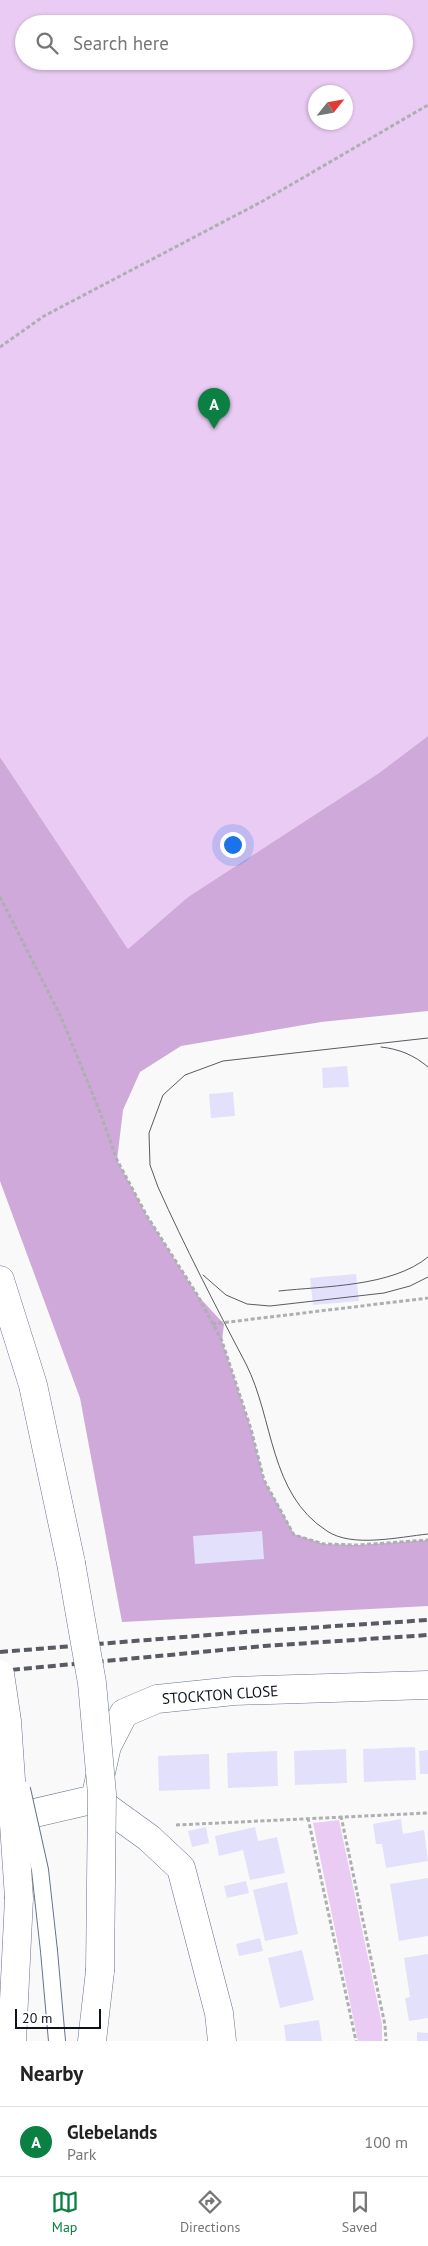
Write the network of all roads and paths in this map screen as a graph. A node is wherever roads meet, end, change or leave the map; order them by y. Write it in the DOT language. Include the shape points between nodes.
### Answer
graph roads {
  1 [pos="428,105"];
  2 [pos="0,347"];
  3 [pos="0,897"];
  4 [pos="0,1280"];
  5 [pos="428,1298"];
  6 [pos="212,1324"];
  7 [pos="428,1540"];
  8 [pos="0,1674"];
  9 [pos="428,1686"];
  10 [pos="7,1721"];
  11 [pos="95,1799"];
  12 [pos="428,1813"];
  13 [pos="341,1816"];
  14 [pos="308,1818"];
  15 [pos="0,1821"];
  16 [pos="149,1838"];
  17 [pos="12,2041"];
  18 [pos="57,2041"];
  19 [pos="92,2041"];
  20 [pos="222,2041"];
  21 [pos="356,2041"];
  22 [pos="386,2041"];
  1 -- 2 [label="path" via="263,201 44,316"];
  3 -- 6 [label="path" via="60,1017 98,1107 116,1160"];
  4 -- 19 [label="main road, bridge" via="33,1385 71,1563 92,1683 102,1794 100,1971"];
  5 -- 6 [label="path"];
  6 -- 7 [label="path" via="222,1341 238,1386 264,1480 294,1535 324,1544"];
  8 -- 10 [label="main road, bridge"];
  9 -- 11 [label="main road, STOCKTON CLOSE" via="234,1692 157,1699 124,1713 107,1746"];
  10 -- 17 [label="main road, bridge" via="19,1898"];
  10 -- 18 [label="lane, bridge" via="40,1870"];
  11 -- 15 [label="main road"];
  11 -- 16 [label="main road"];
  12 -- 13 [label="path"];
  13 -- 14 [label="path"];
  13 -- 22 [label="path" via="386,2025"];
  14 -- 16 [label="path" via="172,1825"];
  14 -- 21 [label="path"];
  16 -- 20 [label="main road" via="181,1868 217,2004"];
}
